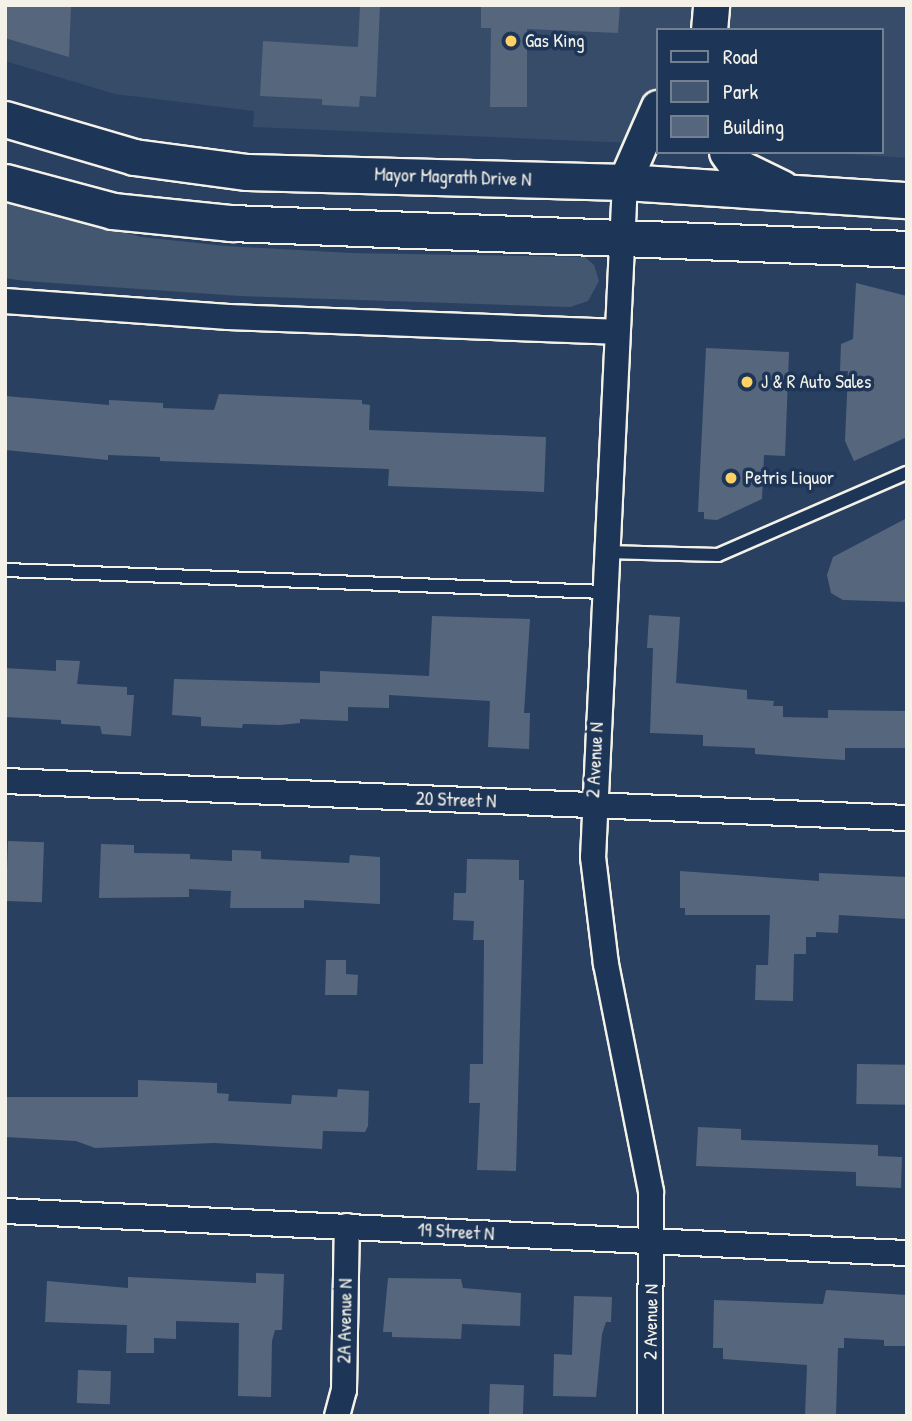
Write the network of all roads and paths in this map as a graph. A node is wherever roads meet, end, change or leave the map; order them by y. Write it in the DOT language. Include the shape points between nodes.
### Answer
graph roads {
  1 [pos="704,5"];
  2 [pos="711,5"];
  3 [pos="694,28"];
  4 [pos="709,28"];
  5 [pos="656,112"];
  6 [pos="5,119"];
  7 [pos="728,154"];
  8 [pos="5,182"];
  9 [pos="625,182"];
  10 [pos="800,195"];
  11 [pos="907,200"];
  12 [pos="622,236"];
  13 [pos="907,249"];
  14 [pos="5,301"];
  15 [pos="615,332"];
  16 [pos="907,473"];
  17 [pos="606,552"];
  18 [pos="5,570"];
  19 [pos="604,592"];
  20 [pos="5,781"];
  21 [pos="593,805"];
  22 [pos="907,818"];
  23 [pos="5,1211"];
  24 [pos="347,1226"];
  25 [pos="652,1243"];
  26 [pos="907,1253"];
  27 [pos="337,1416"];
  28 [pos="650,1416"];
  1 -- 3 [label="street"];
  2 -- 4 [label="main road"];
  5 -- 9 [label="street, 2 Avenue N"];
  6 -- 9 [label="main road, Mayor Magrath Drive N" via="134,157 247,172"];
  7 -- 10 [label="main road" via="738,167 758,179"];
  8 -- 12 [label="main road" via="113,211 172,219"];
  9 -- 10 [label="main road, Mayor Magrath Drive N"];
  9 -- 12 [label="street, 2 Avenue N"];
  10 -- 11 [label="main road, Mayor Magrath Drive N"];
  12 -- 13 [label="main road"];
  12 -- 15 [label="street, 2 Avenue N"];
  14 -- 15 [label="street" via="202,316"];
  15 -- 17 [label="street, 2 Avenue N"];
  16 -- 17 [label="lane" via="718,555"];
  17 -- 19 [label="street, 2 Avenue N"];
  18 -- 19 [label="lane"];
  19 -- 21 [label="street, 2 Avenue N"];
  20 -- 21 [label="street, 20 Street N"];
  21 -- 22 [label="street, 20 Street N"];
  21 -- 25 [label="street, 2 Avenue N" via="600,921 651,1192"];
  23 -- 24 [label="street, 19 Street N"];
  24 -- 25 [label="street, 19 Street N"];
  24 -- 27 [label="street, 2A Avenue N" via="344,1390"];
  25 -- 26 [label="street, 19 Street N"];
  25 -- 28 [label="street, 2 Avenue N"];
}
